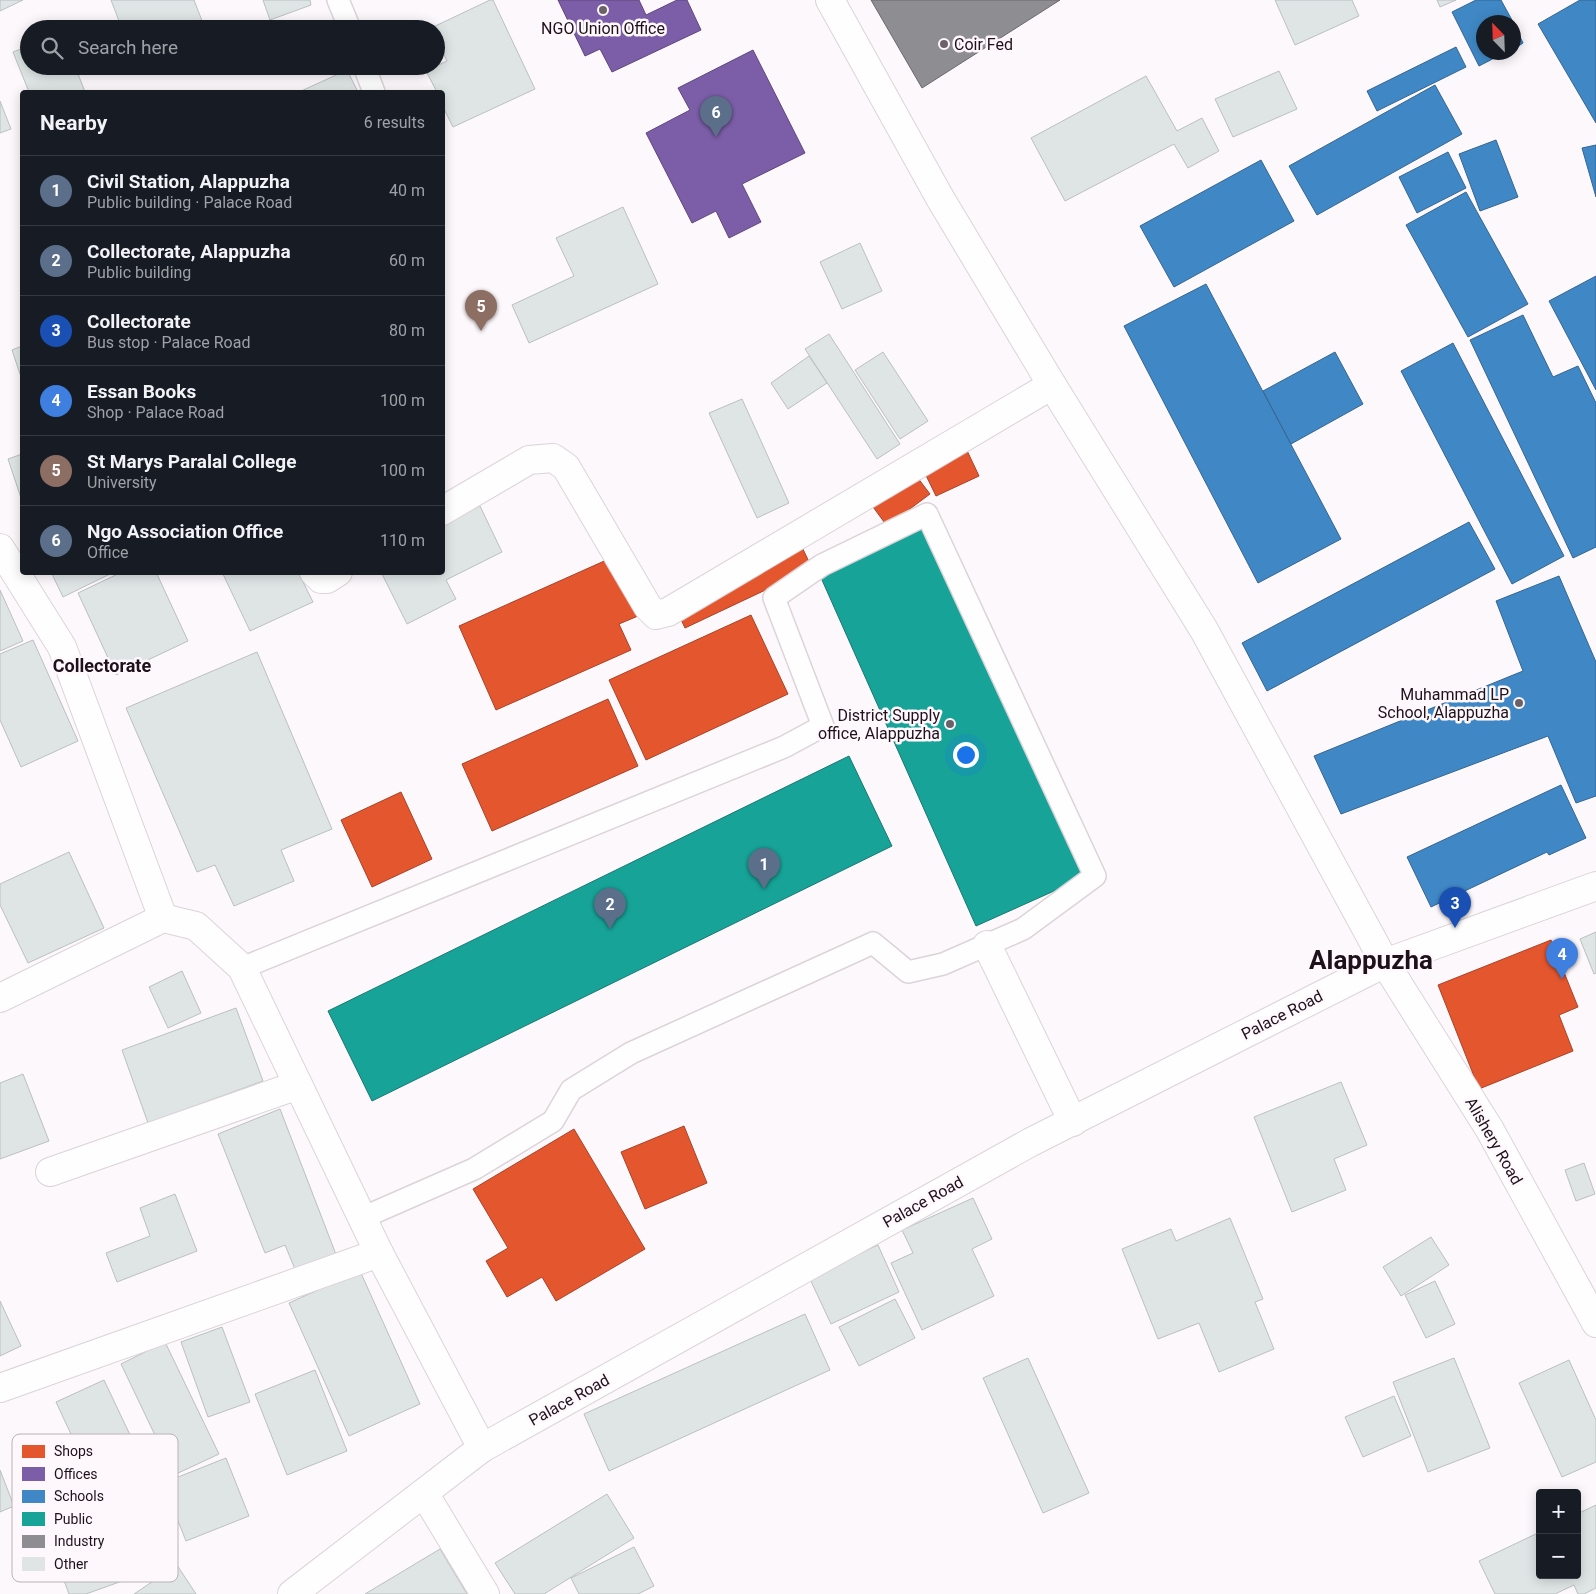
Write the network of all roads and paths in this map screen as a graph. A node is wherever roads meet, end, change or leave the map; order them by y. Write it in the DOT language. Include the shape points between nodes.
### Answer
graph roads {
  1 [pos="338,0"];
  2 [pos="830,0"];
  3 [pos="346,20"];
  4 [pos="367,75"];
  5 [pos="373,90"];
  6 [pos="1052,385"];
  7 [pos="445,509"];
  8 [pos="7,553"];
  9 [pos="317,575"];
  10 [pos="334,575"];
  11 [pos="1596,886"];
  12 [pos="163,918"];
  13 [pos="987,945"];
  14 [pos="1385,963"];
  15 [pos="242,968"];
  16 [pos="0,998"];
  17 [pos="298,1085"];
  18 [pos="1073,1122"];
  19 [pos="50,1172"];
  20 [pos="362,1218"];
  21 [pos="379,1253"];
  22 [pos="1596,1323"];
  23 [pos="0,1388"];
  24 [pos="482,1448"];
  25 [pos="424,1492"];
  26 [pos="292,1594"];
  27 [pos="485,1594"];
  1 -- 3 [label="lane"];
  2 -- 6 [label="main road, Alishery Road" via="940,198"];
  4 -- 5 [label="lane"];
  6 -- 7 [label="main road" via="677,607 656,615 648,607 566,467 553,458 529,460"];
  6 -- 14 [label="main road, Alishery Road" via="1204,630"];
  8 -- 12 [label="main road" via="62,647"];
  9 -- 10 [label="main road" via="321,580"];
  11 -- 14 [label="main road, Palace Road"];
  12 -- 15 [label="main road" via="196,926"];
  12 -- 16 [label="main road"];
  13 -- 15 [label="lane" via="1024,929 1095,876 928,514 822,565 774,598 823,726 784,747"];
  13 -- 18 [label="main road"];
  13 -- 20 [label="lane" via="943,964 908,972 873,943 631,1052 570,1090 553,1121 545,1126 474,1168"];
  14 -- 18 [label="main road, Palace Road"];
  14 -- 22 [label="main road, Alishery Road" via="1490,1130"];
  15 -- 17 [label="main road"];
  17 -- 19 [label="main road"];
  17 -- 20 [label="main road"];
  18 -- 24 [label="main road, Palace Road" via="1031,1142"];
  20 -- 21 [label="main road"];
  21 -- 23 [label="main road"];
  21 -- 24 [label="main road"];
  24 -- 25 [label="main road, Palace Road"];
  25 -- 26 [label="main road, Palace Road"];
  25 -- 27 [label="main road"];
}
